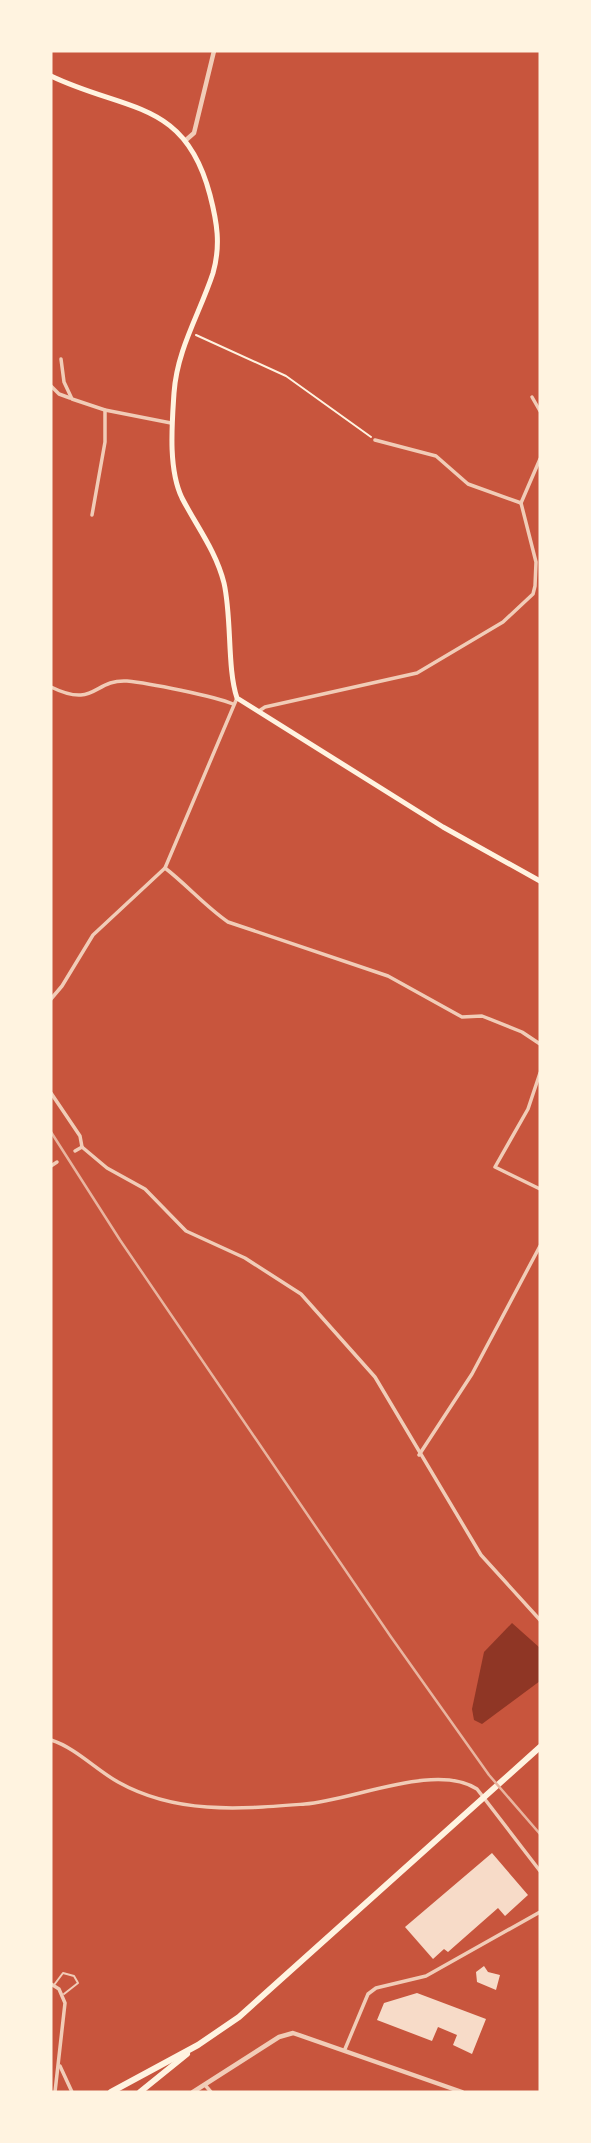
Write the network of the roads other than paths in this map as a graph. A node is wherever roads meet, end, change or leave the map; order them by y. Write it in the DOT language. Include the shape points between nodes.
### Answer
graph roads {
  1 [pos="214,51"];
  2 [pos="51,76"];
  3 [pos="186,139"];
  4 [pos="61,359"];
  5 [pos="51,386"];
  6 [pos="532,397"];
  7 [pos="72,399"];
  8 [pos="105,410"];
  9 [pos="540,411"];
  10 [pos="173,424"];
  11 [pos="375,440"];
  12 [pos="540,459"];
  13 [pos="521,503"];
  14 [pos="92,515"];
  15 [pos="536,586"];
  16 [pos="540,589"];
  17 [pos="51,687"];
  18 [pos="235,701"];
  19 [pos="259,711"];
  20 [pos="165,868"];
  21 [pos="540,881"];
  22 [pos="51,999"];
  23 [pos="540,1044"];
  24 [pos="540,1073"];
  25 [pos="51,1093"];
  26 [pos="82,1147"];
  27 [pos="75,1151"];
  28 [pos="57,1162"];
  29 [pos="51,1166"];
  30 [pos="540,1189"];
  31 [pos="540,1247"];
  32 [pos="419,1455"];
  33 [pos="540,1620"];
  34 [pos="51,1740"];
  35 [pos="540,1747"];
  36 [pos="540,1871"];
  37 [pos="540,1912"];
  38 [pos="52,1984"];
  39 [pos="63,1995"];
  40 [pos="198,2045"];
  41 [pos="345,2049"];
  42 [pos="59,2063"];
  43 [pos="205,2085"];
  44 [pos="55,2092"];
  45 [pos="72,2092"];
  46 [pos="111,2092"];
  47 [pos="139,2092"];
  48 [pos="193,2092"];
  49 [pos="211,2092"];
  50 [pos="462,2092"];
  1 -- 3 [label="street" via="194,133"];
  2 -- 3 [label="main road" via="167,122"];
  3 -- 10 [label="main road" via="208,190 218,246 175,383"];
  4 -- 7 [label="street"];
  5 -- 7 [label="street"];
  6 -- 9 [label="street"];
  7 -- 8 [label="street"];
  8 -- 10 [label="street"];
  8 -- 14 [label="street" via="105,442"];
  10 -- 18 [label="main road" via="181,496 219,563 225,585"];
  11 -- 13 [label="street" via="436,457 468,484"];
  12 -- 13 [label="street"];
  13 -- 15 [label="street" via="536,562"];
  15 -- 16 [label="street"];
  15 -- 19 [label="street" via="503,622 417,673"];
  17 -- 18 [label="street" via="70,696 92,694 125,681"];
  18 -- 19 [label="main road"];
  18 -- 20 [label="street"];
  19 -- 21 [label="main road" via="443,827"];
  20 -- 22 [label="street" via="93,934"];
  20 -- 23 [label="street" via="228,922 388,976 462,1017 482,1016"];
  24 -- 30 [label="street" via="528,1109 495,1167"];
  25 -- 26 [label="street" via="80,1136"];
  26 -- 27 [label="street"];
  26 -- 32 [label="street" via="107,1168 145,1189 186,1231 245,1258 301,1294 375,1377"];
  28 -- 29 [label="street"];
  31 -- 32 [label="street" via="472,1374"];
  32 -- 33 [label="street" via="481,1555"];
  34 -- 36 [label="street" via="121,1784 176,1804 215,1810 326,1803 396,1785 463,1782 477,1788"];
  35 -- 40 [label="main road" via="239,2017"];
  37 -- 41 [label="street" via="426,1976 376,1988 368,1994"];
  38 -- 39 [label="street"];
  38 -- 39 [label="lane" via="63,1973 74,1976 78,1983"];
  39 -- 42 [label="street"];
  40 -- 46 [label="main road"];
  40 -- 47 [label="main road"];
  41 -- 43 [label="street" via="284,2034"];
  41 -- 50 [label="street"];
  42 -- 44 [label="street"];
  42 -- 45 [label="street"];
  43 -- 48 [label="street"];
  43 -- 49 [label="street"];
}
